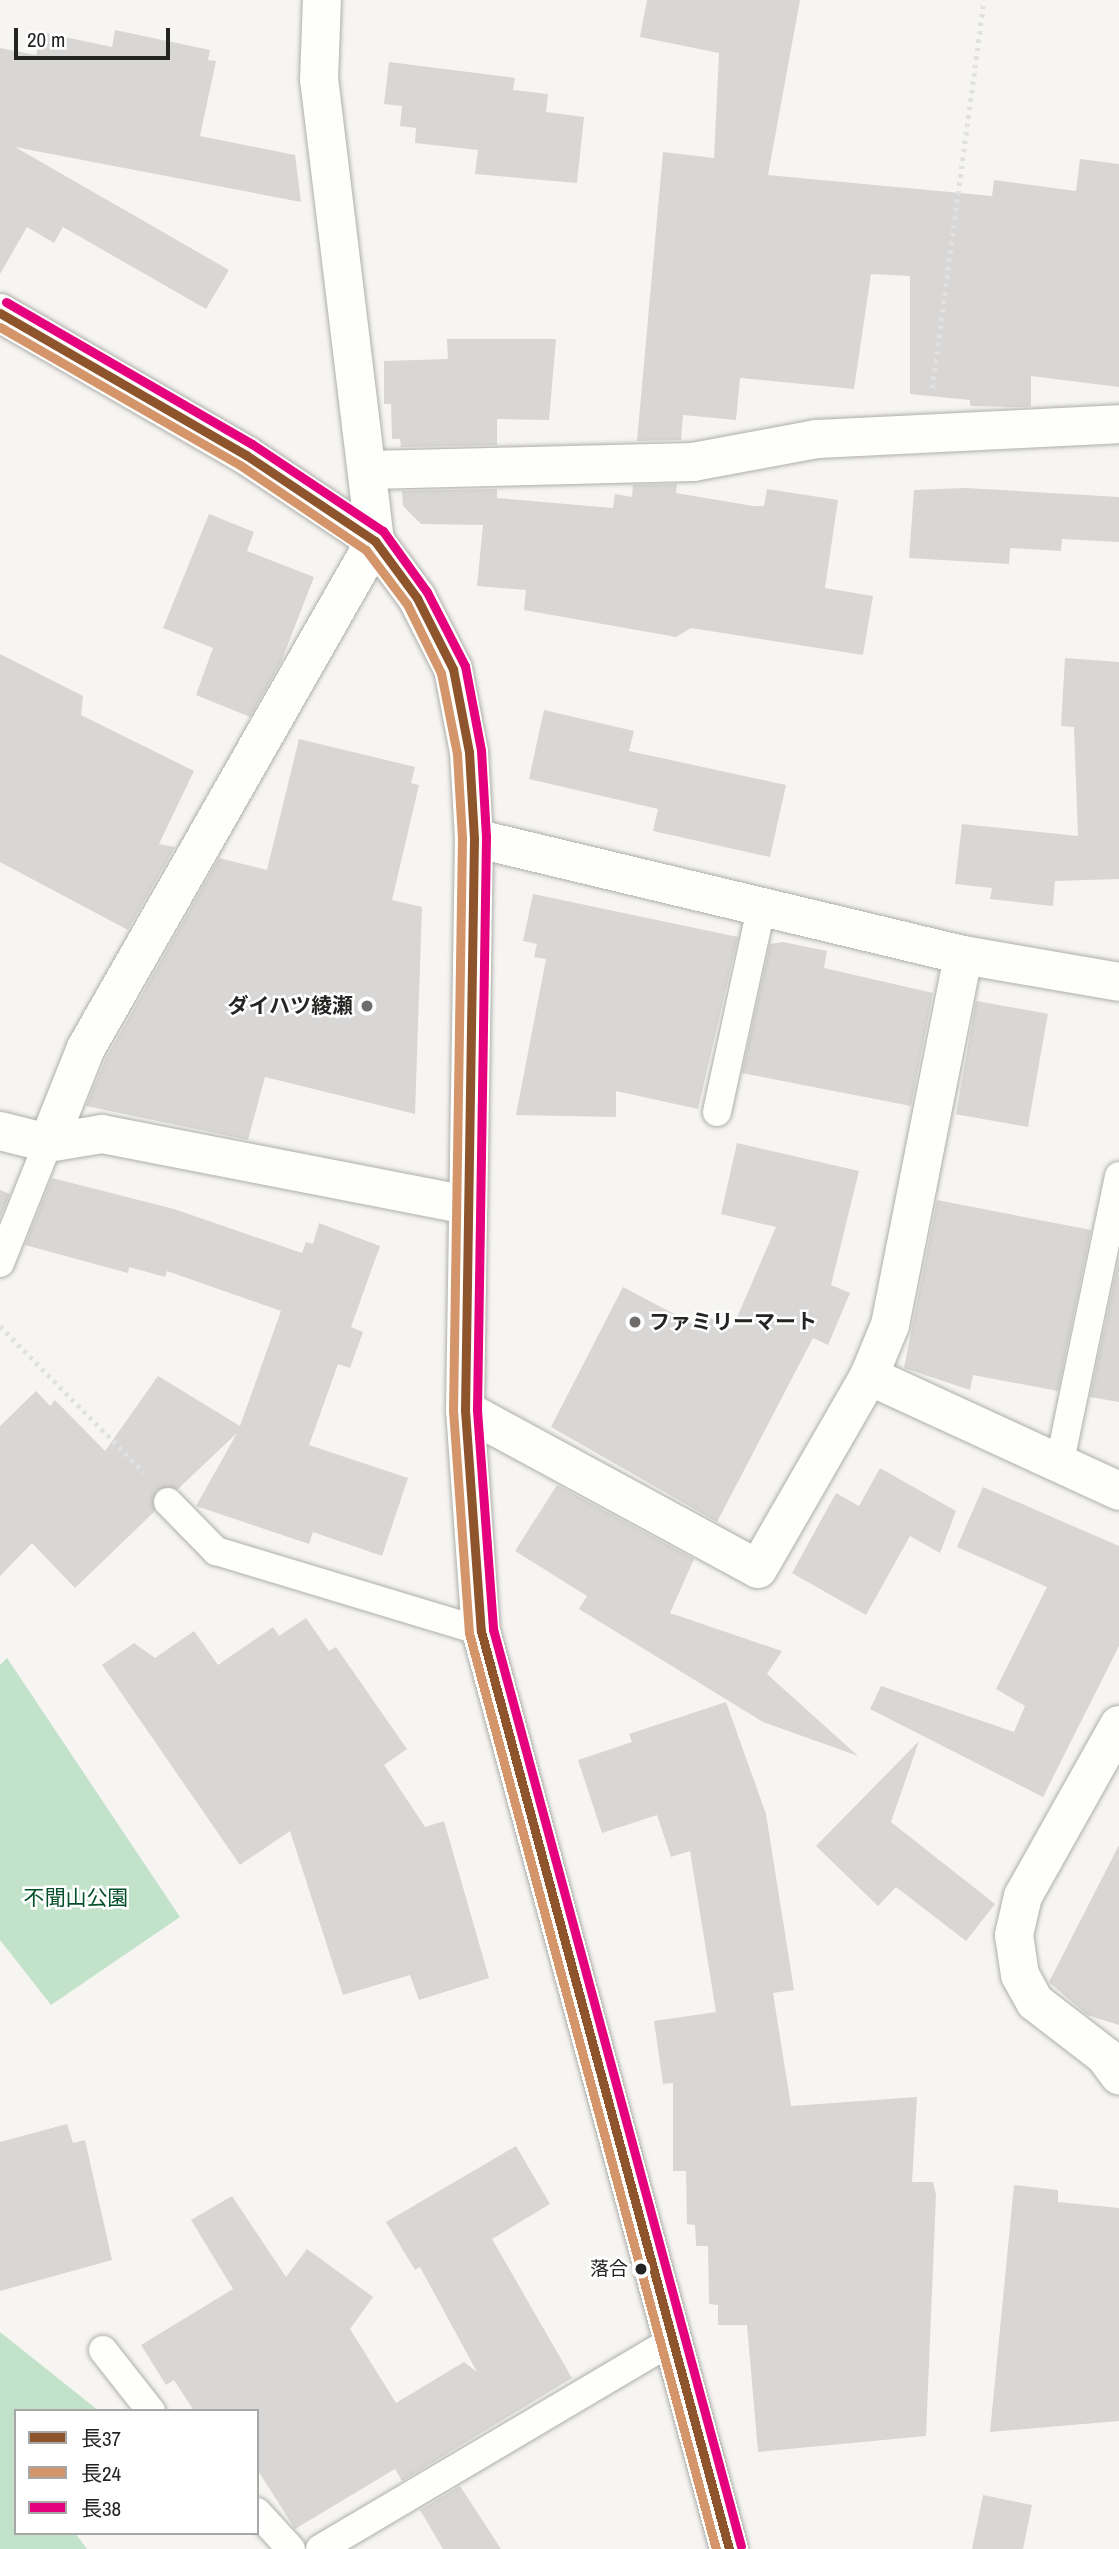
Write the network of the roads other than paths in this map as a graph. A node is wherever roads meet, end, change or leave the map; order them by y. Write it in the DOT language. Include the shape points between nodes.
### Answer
graph roads {
  1 [pos="322,0"];
  2 [pos="0,313"];
  3 [pos="1119,424"];
  4 [pos="369,470"];
  5 [pos="375,541"];
  6 [pos="474,838"];
  7 [pos="761,908"];
  8 [pos="962,955"];
  9 [pos="1119,982"];
  10 [pos="717,1112"];
  11 [pos="0,1131"];
  12 [pos="48,1143"];
  13 [pos="1119,1176"];
  14 [pos="468,1205"];
  15 [pos="0,1263"];
  16 [pos="869,1376"];
  17 [pos="465,1410"];
  18 [pos="1059,1466"];
  19 [pos="1119,1491"];
  20 [pos="168,1502"];
  21 [pos="481,1631"];
  22 [pos="1116,1736"];
  23 [pos="1119,2075"];
  24 [pos="674,2340"];
  25 [pos="103,2350"];
  26 [pos="149,2409"];
  27 [pos="259,2514"];
  28 [pos="291,2549"];
  29 [pos="320,2549"];
  30 [pos="729,2549"];
  1 -- 4 [label="street" via="319,80"];
  2 -- 5 [label="street" via="246,455"];
  3 -- 4 [label="street" via="927,430 817,439 693,462"];
  4 -- 5 [label="street"];
  5 -- 6 [label="street" via="417,598 453,669 469,752"];
  5 -- 12 [label="street" via="86,1048"];
  6 -- 7 [label="street"];
  6 -- 14 [label="street"];
  7 -- 8 [label="street"];
  7 -- 10 [label="lane"];
  8 -- 9 [label="street"];
  8 -- 16 [label="street" via="890,1325"];
  11 -- 12 [label="street"];
  12 -- 14 [label="street" via="102,1134"];
  12 -- 15 [label="lane"];
  13 -- 18 [label="lane"];
  14 -- 17 [label="street"];
  16 -- 17 [label="street" via="758,1569"];
  16 -- 18 [label="street"];
  17 -- 21 [label="street"];
  18 -- 19 [label="street"];
  20 -- 21 [label="lane" via="216,1551"];
  21 -- 24 [label="street"];
  22 -- 23 [label="street" via="1023,1896 1014,1935 1020,1975 1035,2002 1105,2056"];
  24 -- 29 [label="lane"];
  24 -- 30 [label="street"];
  25 -- 26 [label="lane"];
  27 -- 28 [label="lane"];
}
